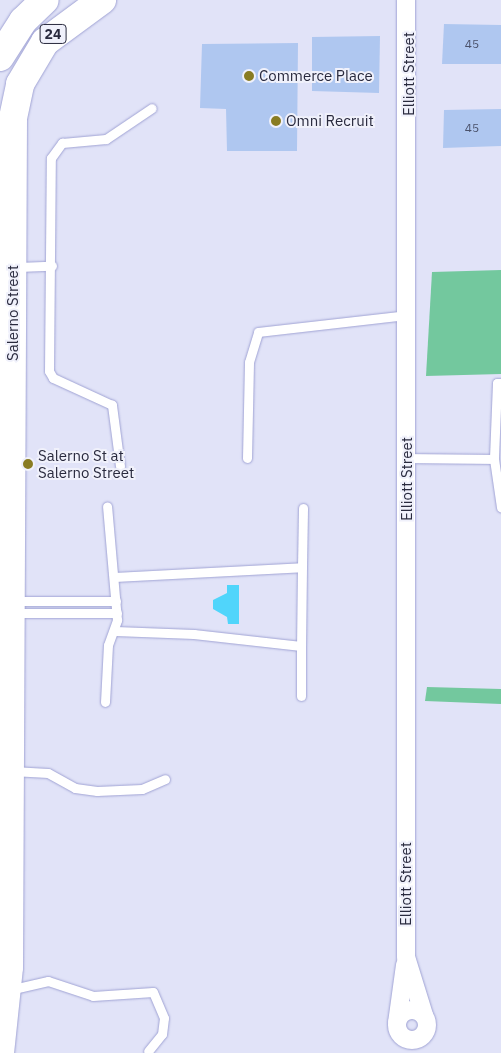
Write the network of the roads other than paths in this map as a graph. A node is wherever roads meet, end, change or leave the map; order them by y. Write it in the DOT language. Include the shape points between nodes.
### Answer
graph roads {
  1 [pos="45,0"];
  2 [pos="102,0"];
  3 [pos="406,0"];
  4 [pos="2,49"];
  5 [pos="20,84"];
  6 [pos="152,108"];
  7 [pos="52,266"];
  8 [pos="14,267"];
  9 [pos="408,315"];
  10 [pos="501,383"];
  11 [pos="6,410"];
  12 [pos="246,458"];
  13 [pos="407,458"];
  14 [pos="494,459"];
  15 [pos="120,466"];
  16 [pos="107,506"];
  17 [pos="501,507"];
  18 [pos="304,508"];
  19 [pos="302,567"];
  20 [pos="114,577"];
  21 [pos="116,601"];
  22 [pos="10,607"];
  23 [pos="117,613"];
  24 [pos="115,631"];
  25 [pos="301,646"];
  26 [pos="301,696"];
  27 [pos="105,702"];
  28 [pos="9,771"];
  29 [pos="165,779"];
  30 [pos="406,957"];
  31 [pos="7,991"];
  32 [pos="397,1024"];
  33 [pos="425,1024"];
  34 [pos="148,1051"];
  35 [pos="0,1053"];
  36 [pos="400,1053"];
  37 [pos="414,1053"];
  1 -- 4 [label="main road, 24" via="23,20"];
  2 -- 5 [label="main road, Salerno Street / 24" via="57,30"];
  3 -- 9 [label="street, Elliott Street"];
  4 -- 5 [label="main road"];
  5 -- 8 [label="main road, Salerno Street / 24" via="12,129"];
  6 -- 7 [label="lane" via="106,139 62,143 55,148 50,158"];
  7 -- 8 [label="lane"];
  7 -- 15 [label="lane" via="49,371 53,378 112,404"];
  8 -- 11 [label="main road, Salerno Street / 24"];
  9 -- 12 [label="lane" via="258,332 250,354"];
  9 -- 13 [label="street, Elliott Street"];
  10 -- 14 [label="lane" via="497,383"];
  11 -- 22 [label="main road, Salerno Street / 24"];
  13 -- 14 [label="lane"];
  13 -- 30 [label="street, Elliott Street"];
  14 -- 17 [label="lane"];
  16 -- 20 [label="lane"];
  18 -- 19 [label="lane"];
  19 -- 20 [label="lane"];
  19 -- 25 [label="lane"];
  20 -- 21 [label="lane"];
  21 -- 22 [label="lane"];
  21 -- 23 [label="lane"];
  22 -- 23 [label="lane"];
  22 -- 28 [label="main road, Salerno Street / 24"];
  23 -- 24 [label="lane"];
  24 -- 25 [label="lane" via="194,634"];
  24 -- 27 [label="lane" via="108,646"];
  25 -- 26 [label="lane"];
  28 -- 29 [label="lane" via="34,770 75,788 97,791 142,790"];
  28 -- 31 [label="main road, Salerno Street / 24"];
  30 -- 32 [label="street, Elliott Street"];
  30 -- 33 [label="street, Elliott Street"];
  31 -- 34 [label="lane" via="48,981 93,996 153,992 164,1018 162,1034"];
  31 -- 35 [label="main road, Salerno Street / 24"];
  32 -- 33 [label="street" via="408,1010"];
  32 -- 33 [label="street" via="410,1040"];
  32 -- 36 [label="street, Elliott Street"];
  33 -- 37 [label="street"];
}
